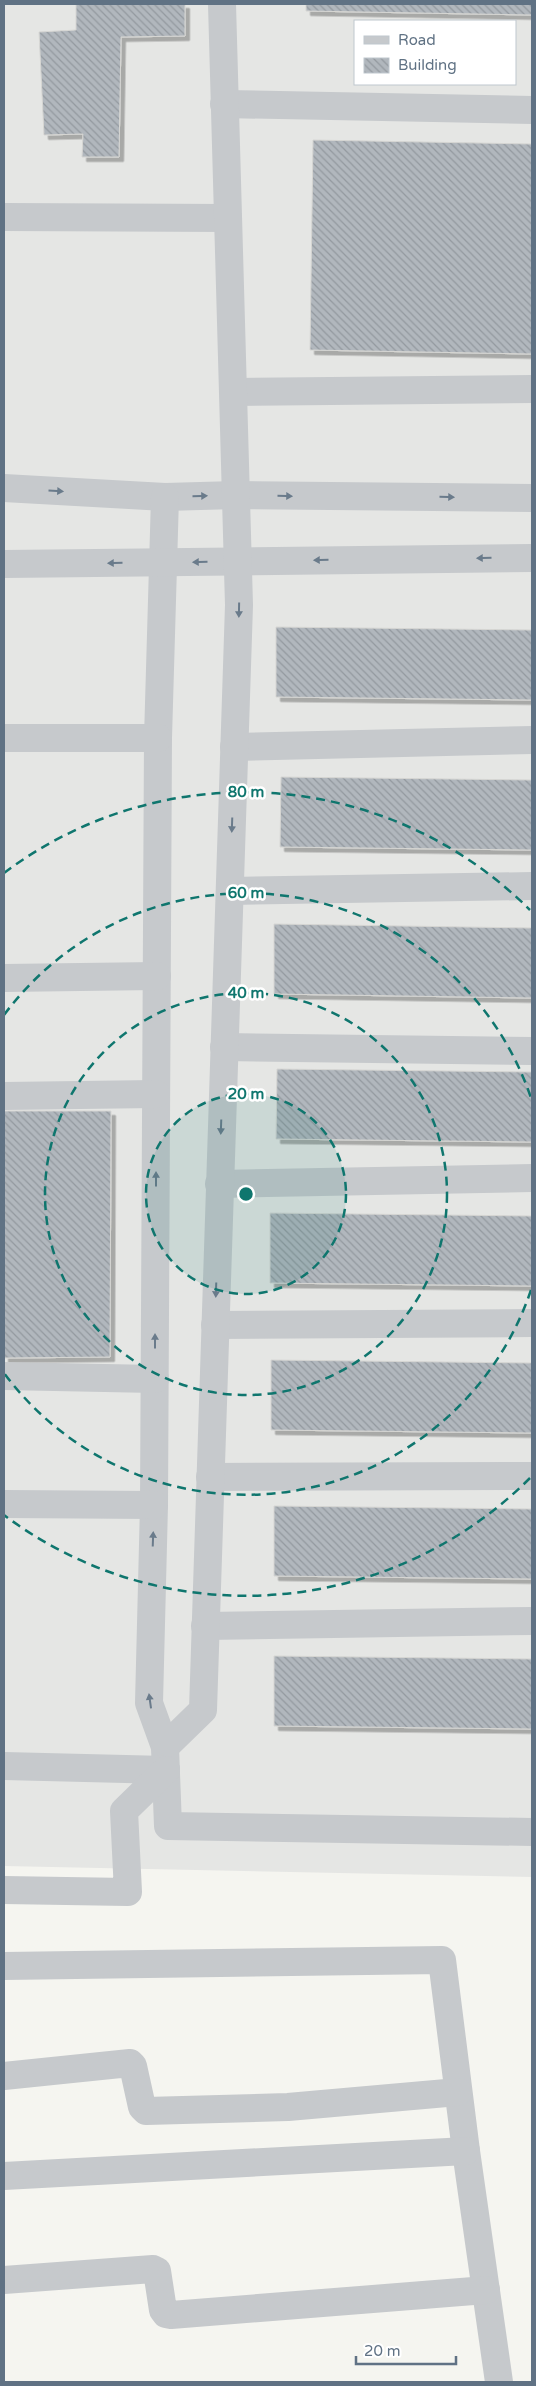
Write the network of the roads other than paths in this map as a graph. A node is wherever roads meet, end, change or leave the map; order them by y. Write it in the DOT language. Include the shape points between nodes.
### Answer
graph roads {
  1 [pos="222,4"];
  2 [pos="224,104"];
  3 [pos="532,110"];
  4 [pos="4,217"];
  5 [pos="228,218"];
  6 [pos="532,389"];
  7 [pos="234,392"];
  8 [pos="4,488"];
  9 [pos="236,496"];
  10 [pos="165,497"];
  11 [pos="532,498"];
  12 [pos="532,558"];
  13 [pos="164,562"];
  14 [pos="237,562"];
  15 [pos="4,564"];
  16 [pos="4,738"];
  17 [pos="158,738"];
  18 [pos="532,740"];
  19 [pos="234,747"];
  20 [pos="532,886"];
  21 [pos="230,891"];
  22 [pos="156,976"];
  23 [pos="4,978"];
  24 [pos="224,1048"];
  25 [pos="532,1051"];
  26 [pos="156,1094"];
  27 [pos="4,1096"];
  28 [pos="532,1178"];
  29 [pos="219,1184"];
  30 [pos="532,1323"];
  31 [pos="215,1325"];
  32 [pos="4,1376"];
  33 [pos="155,1379"];
  34 [pos="532,1476"];
  35 [pos="210,1477"];
  36 [pos="4,1504"];
  37 [pos="154,1504"];
  38 [pos="532,1621"];
  39 [pos="205,1626"];
  40 [pos="165,1758"];
  41 [pos="4,1766"];
  42 [pos="532,1832"];
  43 [pos="4,1890"];
  44 [pos="4,1966"];
  45 [pos="4,2076"];
  46 [pos="458,2092"];
  47 [pos="466,2151"];
  48 [pos="4,2176"];
  49 [pos="4,2280"];
  50 [pos="486,2290"];
  51 [pos="500,2382"];
  1 -- 2 [label="street"];
  2 -- 3 [label="street"];
  2 -- 5 [label="street"];
  4 -- 5 [label="street"];
  5 -- 7 [label="street"];
  6 -- 7 [label="street"];
  7 -- 9 [label="street"];
  8 -- 10 [label="street, one-way"];
  10 -- 9 [label="street, one-way"];
  9 -- 11 [label="street, one-way"];
  9 -- 14 [label="street"];
  10 -- 13 [label="street"];
  12 -- 14 [label="street, one-way"];
  14 -- 13 [label="street, one-way"];
  13 -- 15 [label="street, one-way"];
  13 -- 17 [label="street"];
  14 -- 19 [label="street, one-way" via="239,605"];
  16 -- 17 [label="street"];
  17 -- 22 [label="street"];
  18 -- 19 [label="street"];
  19 -- 21 [label="street, one-way"];
  20 -- 21 [label="street"];
  21 -- 24 [label="street"];
  22 -- 23 [label="street"];
  22 -- 26 [label="street"];
  24 -- 25 [label="street"];
  24 -- 29 [label="street, one-way"];
  26 -- 27 [label="street"];
  33 -- 26 [label="street, one-way"];
  28 -- 29 [label="street"];
  29 -- 31 [label="street, one-way"];
  30 -- 31 [label="street"];
  31 -- 35 [label="street"];
  32 -- 33 [label="street"];
  33 -- 37 [label="street"];
  34 -- 35 [label="street"];
  35 -- 39 [label="street"];
  36 -- 37 [label="street"];
  40 -- 37 [label="street, one-way" via="149,1703"];
  38 -- 39 [label="street"];
  39 -- 40 [label="street" via="203,1710"];
  40 -- 41 [label="street"];
  40 -- 42 [label="street" via="168,1826"];
  40 -- 43 [label="street" via="124,1811 128,1892"];
  44 -- 46 [label="street" via="442,1960"];
  45 -- 46 [label="street" via="130,2063 142,2107 146,2111 274,2108"];
  46 -- 47 [label="street"];
  47 -- 48 [label="street"];
  47 -- 50 [label="street"];
  49 -- 50 [label="street" via="153,2269 160,2277 164,2310 171,2315"];
  50 -- 51 [label="street"];
}
